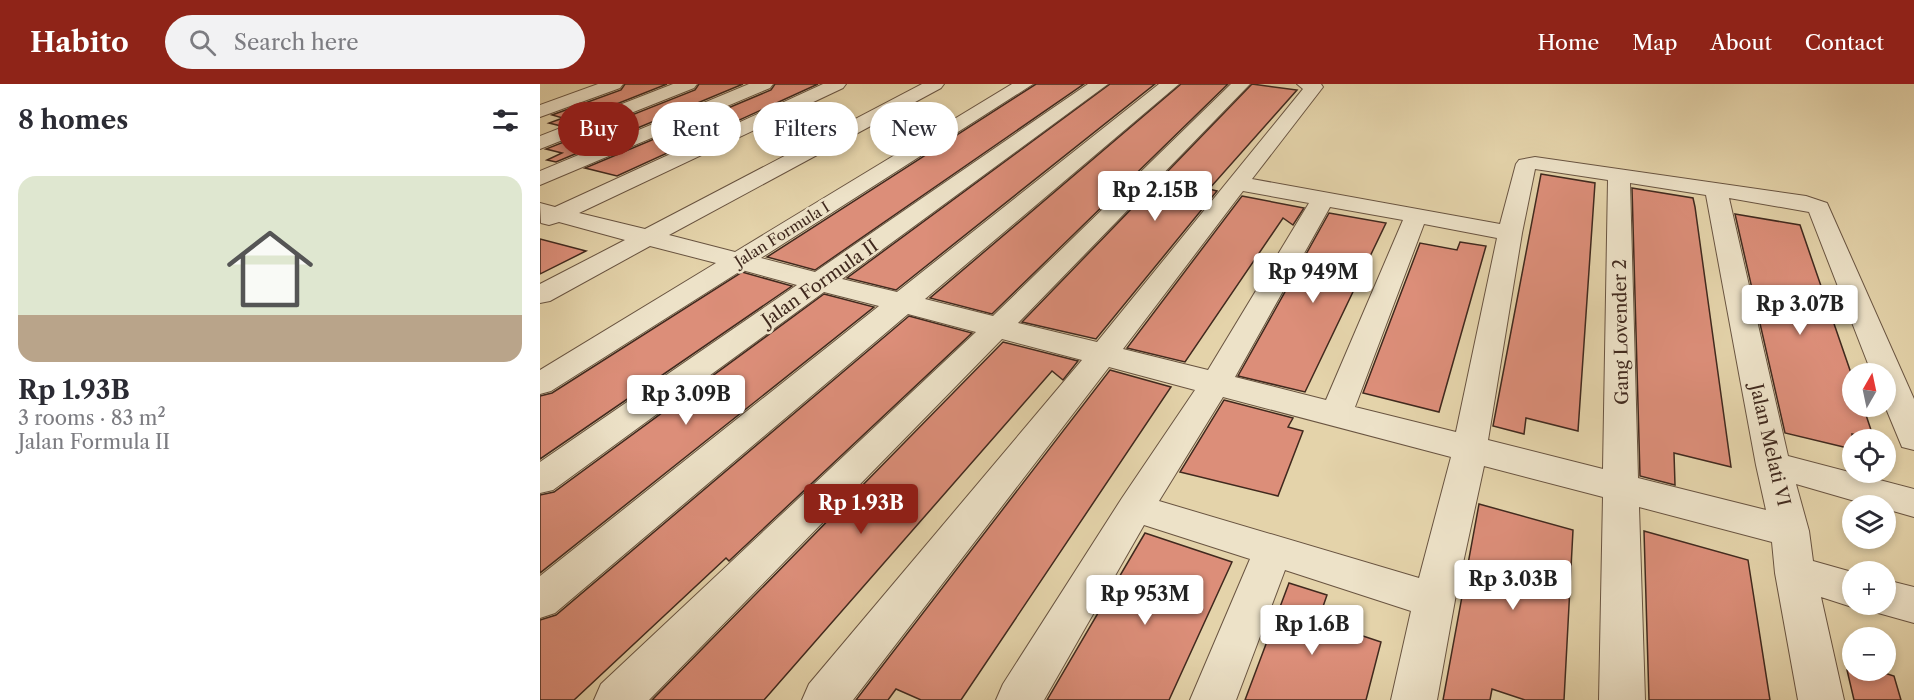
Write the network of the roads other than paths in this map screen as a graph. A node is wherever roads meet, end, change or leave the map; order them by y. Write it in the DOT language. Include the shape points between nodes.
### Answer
graph roads {
  1 [pos="614,84"];
  2 [pos="688,84"];
  3 [pos="764,84"];
  4 [pos="837,84"];
  5 [pos="935,84"];
  6 [pos="1024,84"];
  7 [pos="1099,84"];
  8 [pos="1170,84"];
  9 [pos="1241,84"];
  10 [pos="1306,84"];
  11 [pos="540,111"];
  12 [pos="540,142"];
  13 [pos="1619,176"];
  14 [pos="540,179"];
  15 [pos="1236,183"];
  16 [pos="1716,191"];
  17 [pos="1323,199"];
  18 [pos="546,216"];
  19 [pos="1416,216"];
  20 [pos="1510,233"];
  21 [pos="647,238"];
  22 [pos="739,261"];
  23 [pos="821,282"];
  24 [pos="540,295"];
  25 [pos="904,304"];
  26 [pos="997,328"];
  27 [pos="1103,354"];
  28 [pos="540,384"];
  29 [pos="1215,384"];
  30 [pos="1336,414"];
  31 [pos="1914,438"];
  32 [pos="1470,449"];
  33 [pos="1773,465"];
  34 [pos="540,480"];
  35 [pos="1622,488"];
  36 [pos="1914,503"];
  37 [pos="1135,508"];
  38 [pos="1790,531"];
  39 [pos="1273,550"];
  40 [pos="1795,573"];
  41 [pos="1842,586"];
  42 [pos="540,600"];
  43 [pos="1434,600"];
  44 [pos="1896,600"];
  45 [pos="1914,605"];
  46 [pos="617,700"];
  47 [pos="825,700"];
  48 [pos="1019,700"];
  49 [pos="1214,700"];
  50 [pos="1414,700"];
  51 [pos="1622,700"];
  52 [pos="1821,700"];
  1 -- 11 [label="street"];
  2 -- 12 [label="street"];
  3 -- 14 [label="street"];
  4 -- 18 [label="street"];
  5 -- 21 [label="street"];
  6 -- 22 [label="street, Jalan Formula I"];
  7 -- 23 [label="street, Jalan Formula II"];
  8 -- 25 [label="street"];
  9 -- 26 [label="street"];
  10 -- 15 [label="street" via="1314,87"];
  13 -- 16 [label="street"];
  13 -- 20 [label="street" via="1526,164"];
  13 -- 35 [label="street, Gang Lovender 2"];
  15 -- 17 [label="street"];
  15 -- 27 [label="street"];
  16 -- 31 [label="street" via="1819,208"];
  16 -- 33 [label="street, Jalan Melati VI"];
  17 -- 19 [label="street"];
  17 -- 29 [label="street"];
  18 -- 21 [label="street"];
  19 -- 20 [label="street"];
  19 -- 30 [label="street"];
  20 -- 32 [label="street"];
  21 -- 22 [label="street"];
  21 -- 24 [label="street"];
  22 -- 23 [label="street"];
  22 -- 28 [label="street, Jalan Formula I"];
  23 -- 25 [label="street"];
  23 -- 34 [label="street, Jalan Formula II"];
  25 -- 26 [label="street"];
  25 -- 42 [label="street"];
  26 -- 27 [label="street"];
  26 -- 46 [label="street"];
  27 -- 29 [label="street"];
  27 -- 47 [label="street"];
  29 -- 30 [label="street"];
  29 -- 37 [label="street"];
  30 -- 32 [label="street"];
  32 -- 35 [label="street"];
  32 -- 43 [label="street"];
  33 -- 36 [label="street"];
  33 -- 38 [label="street, Jalan Melati VI"];
  35 -- 38 [label="street"];
  35 -- 51 [label="street, Gang Lovender 2"];
  37 -- 39 [label="street"];
  37 -- 48 [label="street"];
  38 -- 40 [label="street, Jalan Melati VI"];
  39 -- 43 [label="street"];
  39 -- 49 [label="street"];
  40 -- 41 [label="street"];
  40 -- 52 [label="street, Jalan Melati VI"];
  43 -- 50 [label="street"];
  44 -- 45 [label="street"];
}
